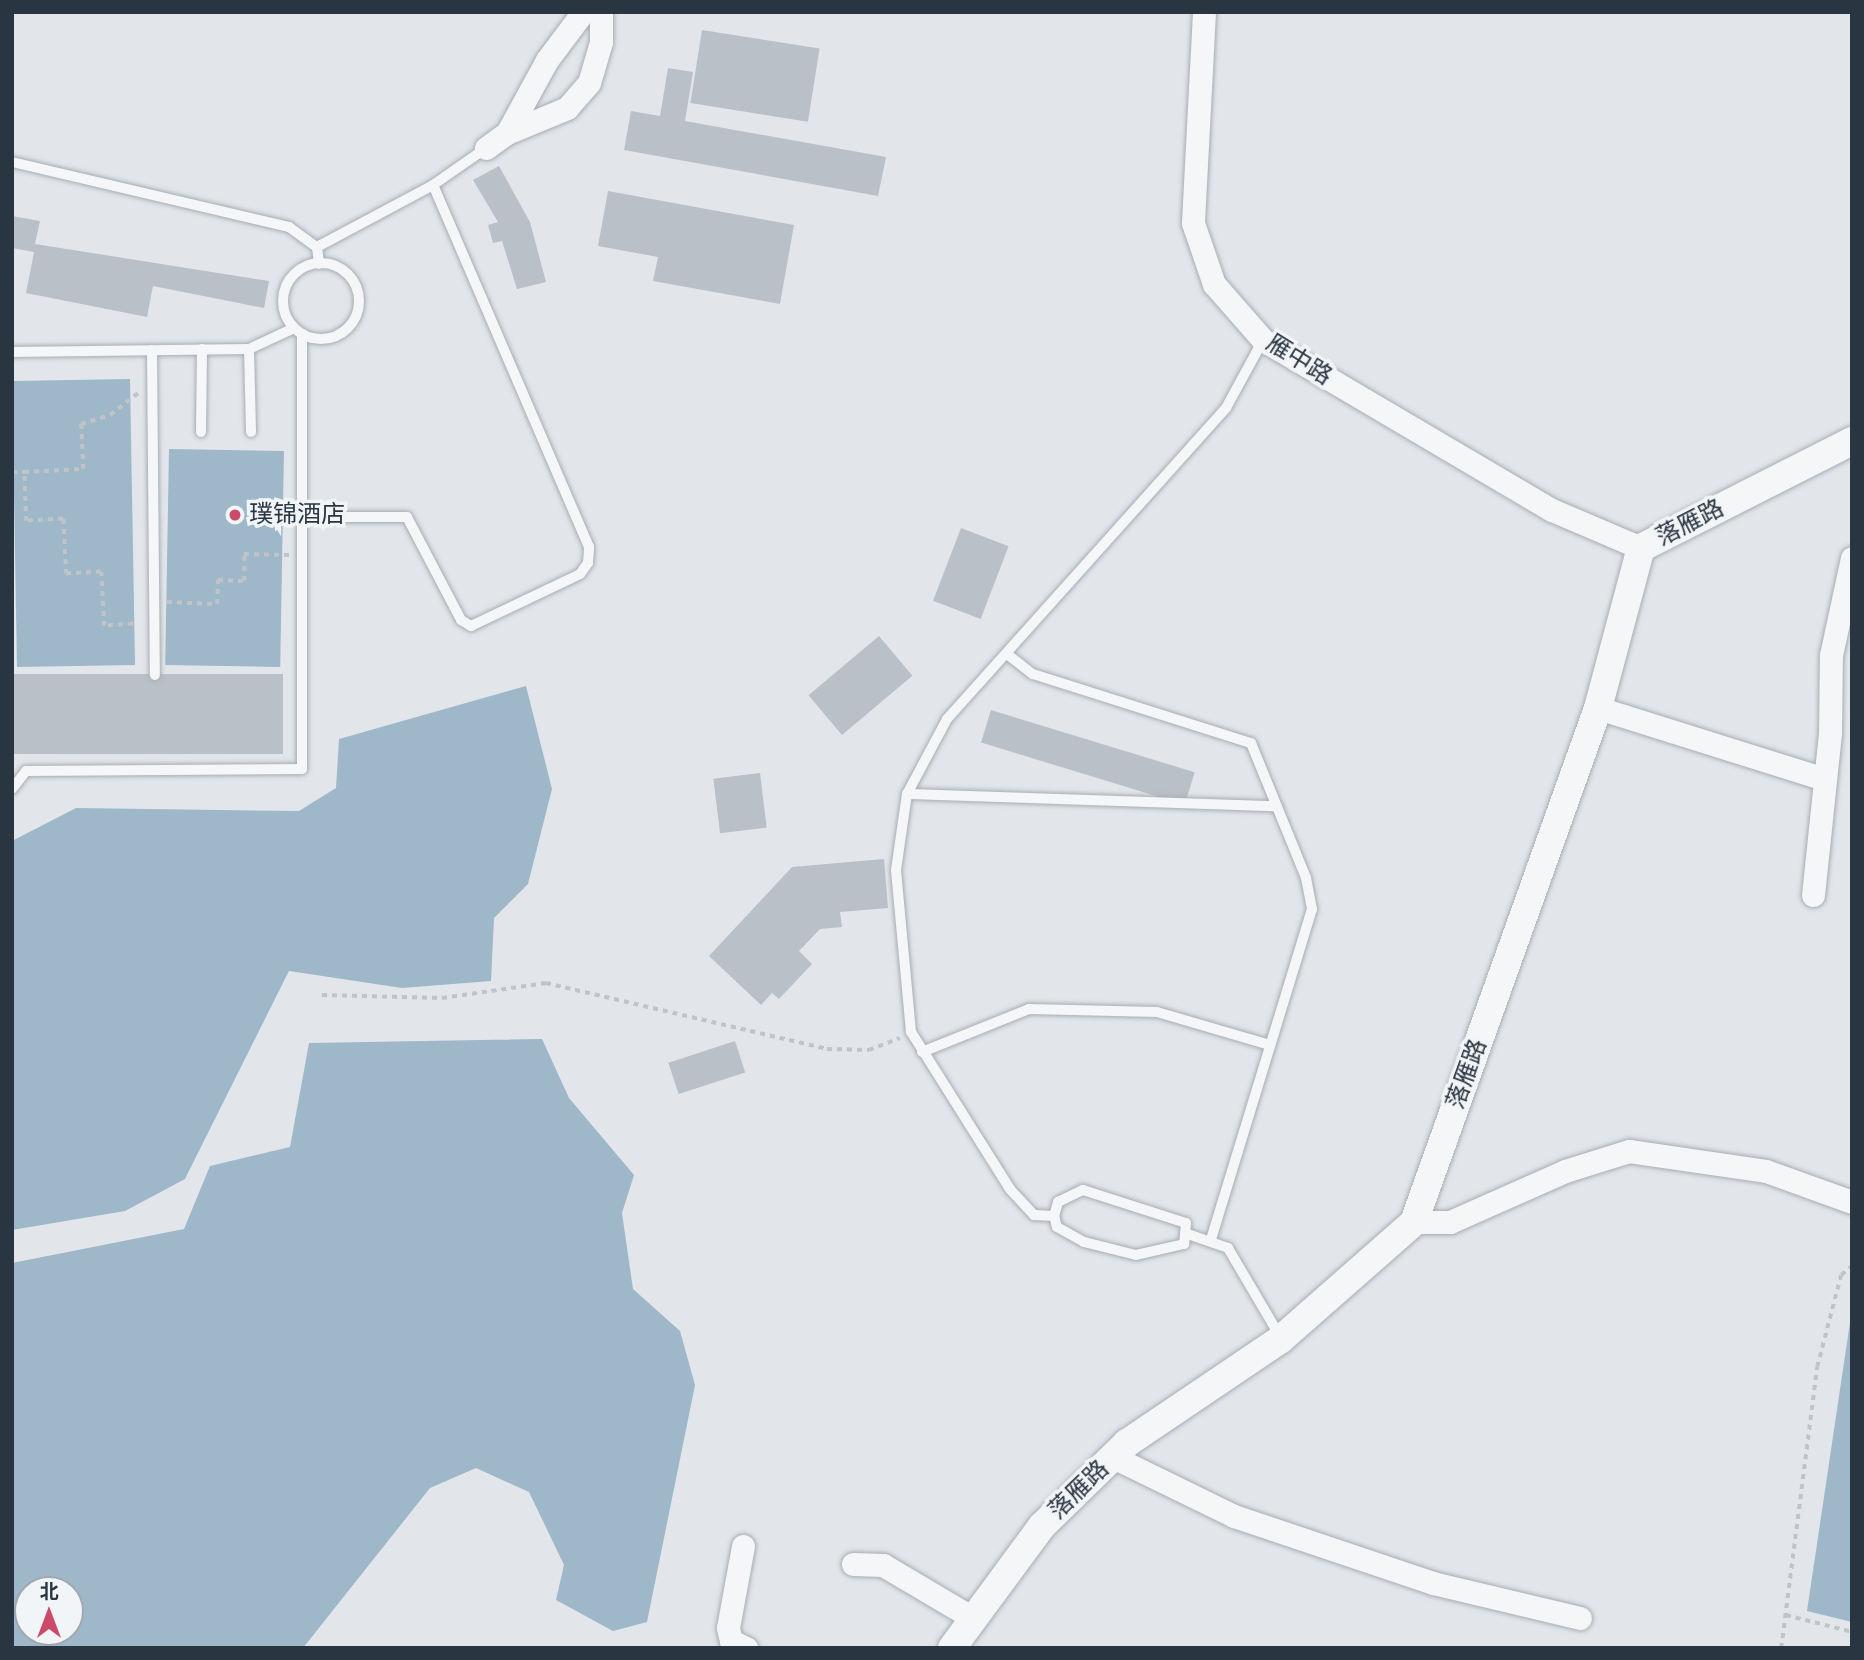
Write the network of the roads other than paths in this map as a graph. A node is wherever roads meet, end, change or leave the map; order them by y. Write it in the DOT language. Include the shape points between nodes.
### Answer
graph roads {
  1 [pos="583,12"];
  2 [pos="601,12"];
  3 [pos="1205,12"];
  4 [pos="507,133"];
  5 [pos="486,148"];
  6 [pos="12,162"];
  7 [pos="433,185"];
  8 [pos="317,247"];
  9 [pos="319,264"];
  10 [pos="298,331"];
  11 [pos="1263,340"];
  12 [pos="202,349"];
  13 [pos="249,349"];
  14 [pos="152,350"];
  15 [pos="12,352"];
  16 [pos="201,432"];
  17 [pos="251,432"];
  18 [pos="1852,441"];
  19 [pos="302,517"];
  20 [pos="1641,548"];
  21 [pos="1852,558"];
  22 [pos="1007,654"];
  23 [pos="155,675"];
  24 [pos="1598,708"];
  25 [pos="1822,778"];
  26 [pos="12,789"];
  27 [pos="907,794"];
  28 [pos="1277,806"];
  29 [pos="1812,895"];
  30 [pos="1270,1045"];
  31 [pos="922,1052"];
  32 [pos="1852,1202"];
  33 [pos="1054,1216"];
  34 [pos="1414,1222"];
  35 [pos="1185,1233"];
  36 [pos="1212,1237"];
  37 [pos="1282,1339"];
  38 [pos="1113,1457"];
  39 [pos="743,1546"];
  40 [pos="853,1564"];
  41 [pos="971,1617"];
  42 [pos="1580,1618"];
  43 [pos="746,1648"];
  44 [pos="952,1648"];
  1 -- 4 [label="street" via="547,60"];
  2 -- 4 [label="street" via="601,42 589,83 567,108"];
  3 -- 11 [label="street, 雁中路" via="1193,223 1214,284"];
  4 -- 5 [label="street"];
  5 -- 7 [label="lane"];
  6 -- 8 [label="lane" via="289,227"];
  7 -- 8 [label="lane"];
  7 -- 19 [label="lane" via="589,547 588,563 580,574 471,626 461,620 407,517"];
  8 -- 9 [label="lane"];
  9 -- 10 [label="lane" via="299,271 286,288 284,309"];
  9 -- 10 [label="lane" via="349,275 359,305 351,325 334,337"];
  10 -- 13 [label="lane"];
  10 -- 19 [label="lane"];
  11 -- 20 [label="street, 雁中路" via="1552,510"];
  11 -- 22 [label="lane" via="1226,408"];
  12 -- 13 [label="lane"];
  12 -- 14 [label="lane"];
  12 -- 16 [label="lane"];
  13 -- 17 [label="lane"];
  14 -- 15 [label="lane"];
  14 -- 23 [label="lane"];
  18 -- 20 [label="street, 落雁路"];
  19 -- 26 [label="lane" via="302,769 26,771"];
  20 -- 24 [label="street, 落雁路"];
  21 -- 25 [label="street" via="1831,654 1830,733"];
  22 -- 27 [label="lane" via="947,719"];
  22 -- 28 [label="lane" via="1033,674 1251,743"];
  24 -- 25 [label="street"];
  24 -- 34 [label="street, 落雁路"];
  25 -- 29 [label="street"];
  27 -- 28 [label="lane"];
  27 -- 31 [label="lane" via="896,870 911,1032"];
  28 -- 30 [label="lane" via="1312,898"];
  30 -- 31 [label="lane" via="1157,1012 1029,1009"];
  30 -- 36 [label="lane"];
  31 -- 33 [label="lane" via="1010,1189 1034,1215"];
  32 -- 34 [label="street" via="1766,1171 1629,1151 1565,1171 1450,1222"];
  33 -- 35 [label="lane" via="1061,1230 1121,1254 1163,1251 1184,1244"];
  33 -- 35 [label="lane" via="1063,1198 1089,1191 1186,1223"];
  34 -- 37 [label="street, 落雁路"];
  35 -- 36 [label="lane"];
  36 -- 37 [label="lane" via="1228,1248"];
  37 -- 38 [label="street, 落雁路"];
  38 -- 41 [label="street, 落雁路" via="1042,1526"];
  38 -- 42 [label="street" via="1234,1516 1433,1583"];
  39 -- 43 [label="street" via="728,1628 731,1641"];
  40 -- 41 [label="street" via="883,1565"];
  41 -- 44 [label="street, 落雁路"];
}
